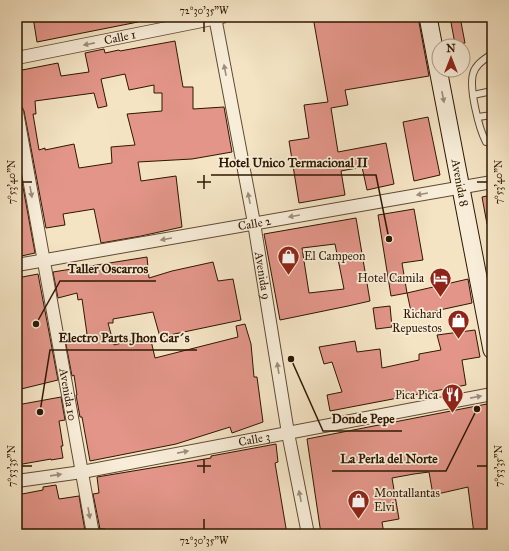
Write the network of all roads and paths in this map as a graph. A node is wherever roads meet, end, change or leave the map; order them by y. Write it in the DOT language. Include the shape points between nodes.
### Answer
graph roads {
  1 [pos="428,17"];
  2 [pos="218,18"];
  3 [pos="492,54"];
  4 [pos="17,58"];
  5 [pos="492,91"];
  6 [pos="473,95"];
  7 [pos="17,112"];
  8 [pos="492,115"];
  9 [pos="478,117"];
  10 [pos="492,144"];
  11 [pos="492,182"];
  12 [pos="460,188"];
  13 [pos="254,223"];
  14 [pos="44,260"];
  15 [pos="17,265"];
  16 [pos="492,350"];
  17 [pos="492,394"];
  18 [pos="288,433"];
  19 [pos="82,472"];
  20 [pos="17,481"];
  21 [pos="93,534"];
  22 [pos="308,534"];
  1 -- 12 [label="main road, Avenida 8, one-way"];
  2 -- 4 [label="street, Calle 1, one-way"];
  13 -- 2 [label="street, Avenida 9, one-way"];
  3 -- 6 [label="lane" via="481,60 473,73"];
  5 -- 6 [label="lane"];
  6 -- 9 [label="lane"];
  7 -- 14 [label="street, Avenida 10, one-way"];
  8 -- 9 [label="lane"];
  9 -- 10 [label="lane" via="483,137 486,142"];
  11 -- 12 [label="street, Calle 2"];
  12 -- 13 [label="street, Calle 2, one-way"];
  12 -- 16 [label="main road, Avenida 8"];
  13 -- 14 [label="street, Calle 2, one-way"];
  18 -- 13 [label="street, Avenida 9, one-way"];
  14 -- 15 [label="street, Calle 2"];
  14 -- 19 [label="street, Avenida 10"];
  18 -- 17 [label="street, Calle 3, one-way"];
  19 -- 18 [label="street, Calle 3, one-way"];
  22 -- 18 [label="street, Avenida 9, one-way"];
  20 -- 19 [label="street, Calle 3, one-way"];
  19 -- 21 [label="street, Avenida 10, one-way"];
}
